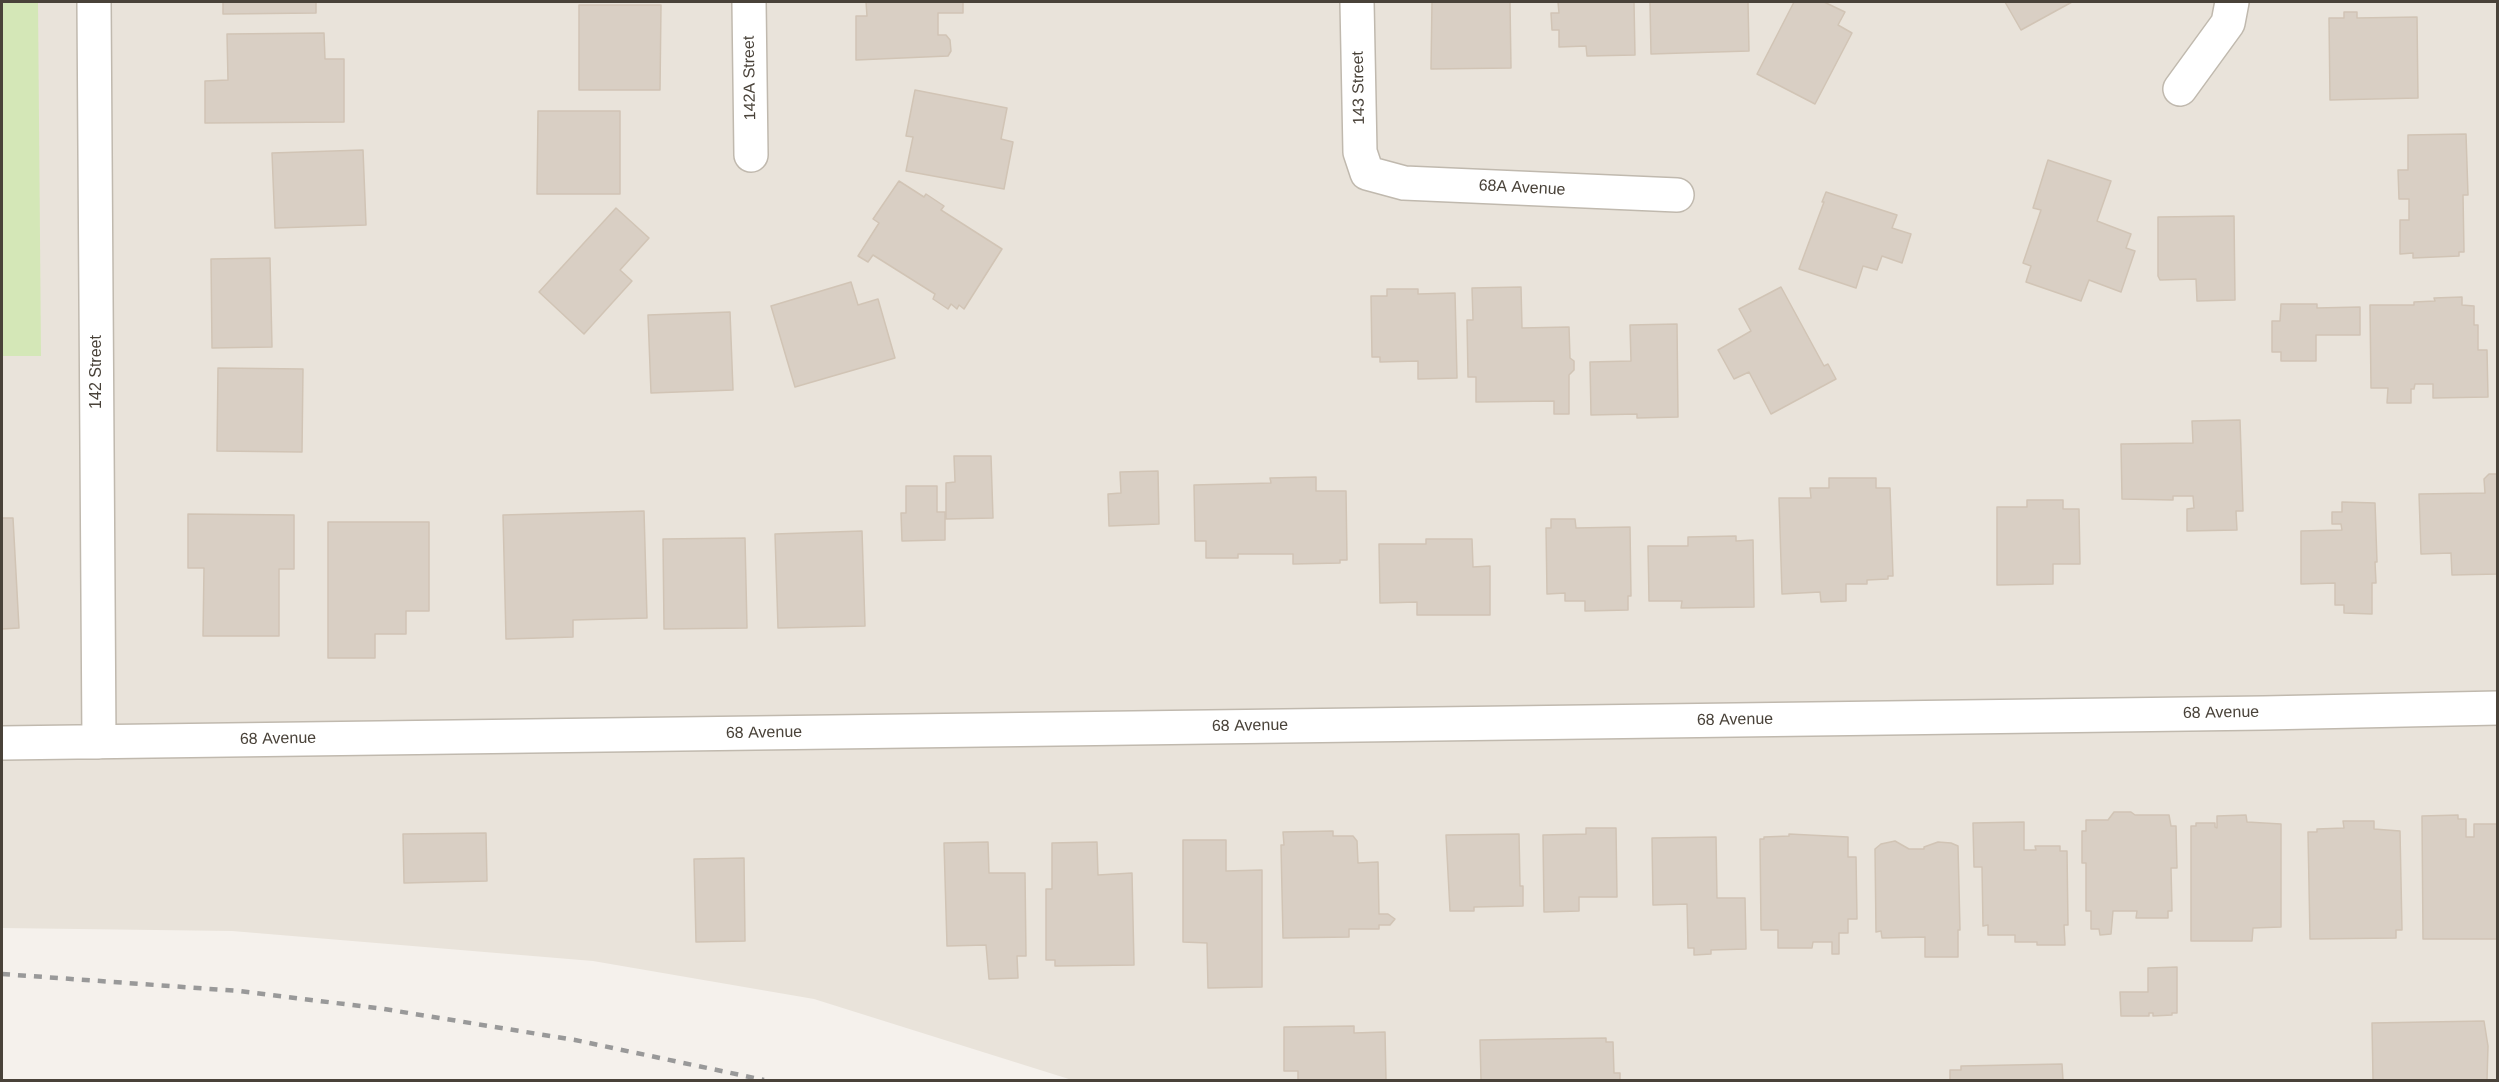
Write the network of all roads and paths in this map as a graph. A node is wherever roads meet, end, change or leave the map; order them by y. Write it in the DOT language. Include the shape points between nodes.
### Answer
graph roads {
  1 [pos="94,2"];
  2 [pos="749,2"];
  3 [pos="1357,2"];
  4 [pos="2232,2"];
  5 [pos="2180,89"];
  6 [pos="751,155"];
  7 [pos="1367,173"];
  8 [pos="1677,195"];
  9 [pos="2498,708"];
  10 [pos="99,742"];
  11 [pos="2,743"];
  1 -- 10 [label="street, 142 Street"];
  2 -- 6 [label="street, 142A Street"];
  3 -- 7 [label="street, 143 Street" via="1360,152"];
  4 -- 5 [label="street" via="2228,23"];
  7 -- 8 [label="street, 68A Avenue" via="1404,183"];
  9 -- 10 [label="street, 68 Avenue"];
  10 -- 11 [label="street, 68 Avenue"];
}
